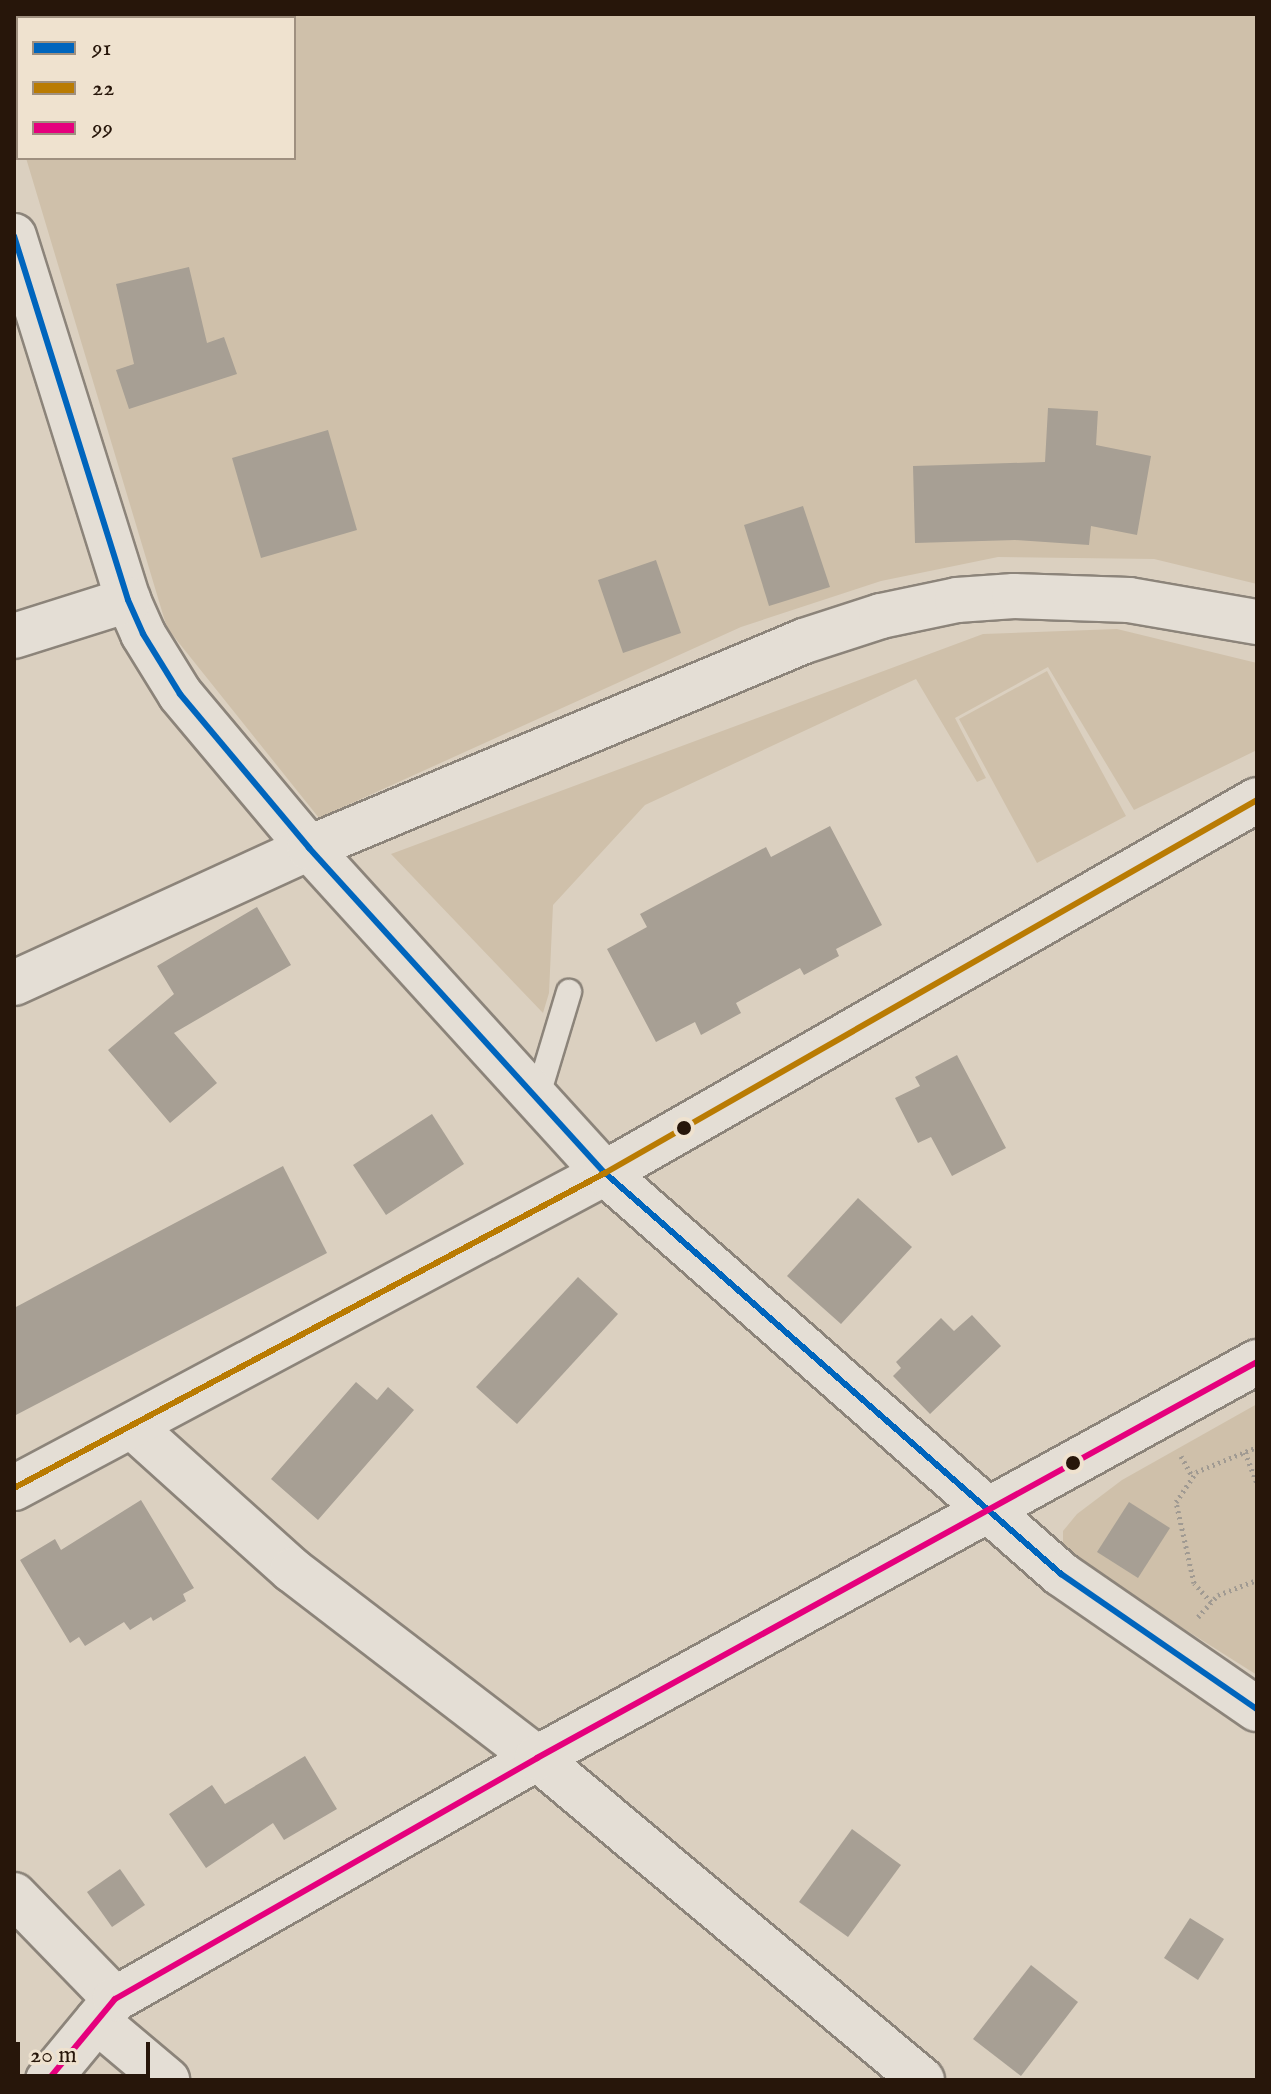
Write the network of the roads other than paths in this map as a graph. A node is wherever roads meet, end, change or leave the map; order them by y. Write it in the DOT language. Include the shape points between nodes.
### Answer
graph roads {
  1 [pos="14,236"];
  2 [pos="128,600"];
  3 [pos="1257,622"];
  4 [pos="14,636"];
  5 [pos="1256,805"];
  6 [pos="309,848"];
  7 [pos="14,983"];
  8 [pos="569,992"];
  9 [pos="537,1098"];
  10 [pos="605,1173"];
  11 [pos="1257,1362"];
  12 [pos="133,1427"];
  13 [pos="14,1488"];
  14 [pos="986,1508"];
  15 [pos="1257,1709"];
  16 [pos="537,1758"];
  17 [pos="14,1895"];
  18 [pos="106,2010"];
  19 [pos="48,2080"];
  20 [pos="167,2080"];
  21 [pos="922,2080"];
  1 -- 2 [label="street"];
  2 -- 4 [label="street"];
  2 -- 6 [label="street" via="180,694"];
  3 -- 6 [label="street" via="1129,600 1014,596 957,600 881,616 804,641"];
  5 -- 10 [label="street"];
  6 -- 7 [label="street"];
  6 -- 9 [label="street"];
  8 -- 9 [label="lane"];
  9 -- 10 [label="street"];
  10 -- 12 [label="street"];
  10 -- 14 [label="street"];
  11 -- 14 [label="street"];
  12 -- 13 [label="street"];
  12 -- 16 [label="street" via="292,1570"];
  14 -- 15 [label="street" via="1073,1583"];
  14 -- 16 [label="street"];
  16 -- 18 [label="street"];
  16 -- 21 [label="street"];
  17 -- 18 [label="street"];
  18 -- 19 [label="street"];
  18 -- 20 [label="street"];
}
